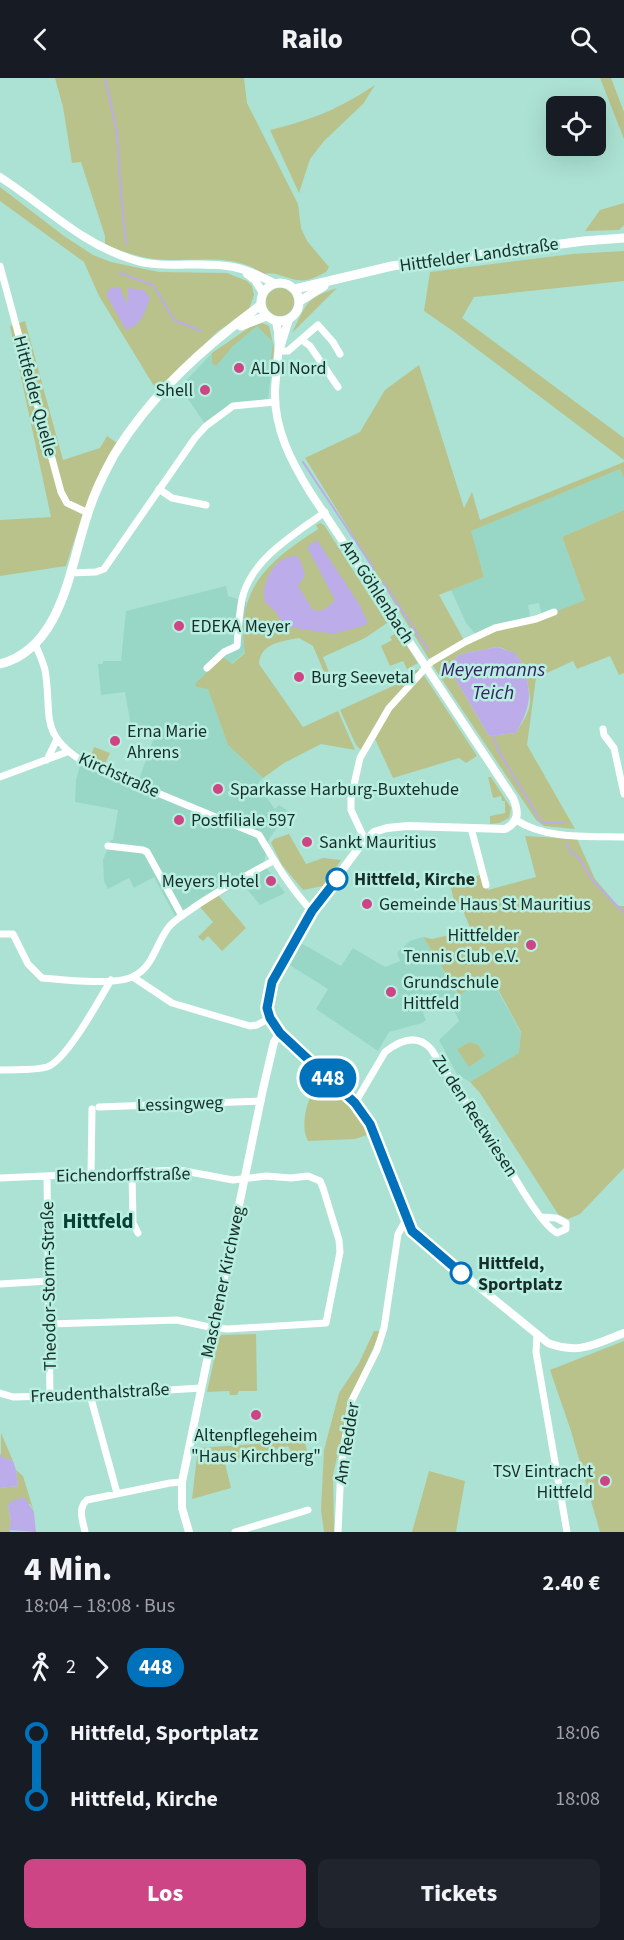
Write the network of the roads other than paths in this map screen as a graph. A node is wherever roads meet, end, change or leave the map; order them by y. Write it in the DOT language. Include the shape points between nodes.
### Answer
graph roads {
  1 [pos="0,177"];
  2 [pos="624,238"];
  3 [pos="0,266"];
  4 [pos="227,266"];
  5 [pos="336,280"];
  6 [pos="274,283"];
  7 [pos="295,289"];
  8 [pos="263,293"];
  9 [pos="300,301"];
  10 [pos="261,305"];
  11 [pos="266,316"];
  12 [pos="289,319"];
  13 [pos="276,321"];
  14 [pos="225,333"];
  15 [pos="302,340"];
  16 [pos="279,351"];
  17 [pos="340,354"];
  18 [pos="338,387"];
  19 [pos="275,402"];
  20 [pos="159,489"];
  21 [pos="206,505"];
  22 [pos="325,512"];
  23 [pos="88,513"];
  24 [pos="70,573"];
  25 [pos="554,612"];
  26 [pos="35,643"];
  27 [pos="0,664"];
  28 [pos="207,668"];
  29 [pos="426,668"];
  30 [pos="603,729"];
  31 [pos="57,739"];
  32 [pos="67,752"];
  33 [pos="47,760"];
  34 [pos="0,777"];
  35 [pos="624,794"];
  36 [pos="516,820"];
  37 [pos="471,828"];
  38 [pos="624,837"];
  39 [pos="365,840"];
  40 [pos="108,846"];
  41 [pos="273,861"];
  42 [pos="486,885"];
  43 [pos="312,911"];
  44 [pos="182,916"];
  45 [pos="0,934"];
  46 [pos="133,977"];
  47 [pos="111,980"];
  48 [pos="270,1018"];
  49 [pos="280,1033"];
  50 [pos="0,1070"];
  51 [pos="261,1101"];
  52 [pos="355,1103"];
  53 [pos="132,1172"];
  54 [pos="91,1175"];
  55 [pos="47,1176"];
  56 [pos="0,1178"];
  57 [pos="245,1179"];
  58 [pos="541,1217"];
  59 [pos="406,1220"];
  60 [pos="138,1233"];
  61 [pos="49,1281"];
  62 [pos="0,1284"];
  63 [pos="49,1324"];
  64 [pos="214,1328"];
  65 [pos="624,1333"];
  66 [pos="537,1335"];
  67 [pos="201,1388"];
  68 [pos="0,1393"];
  69 [pos="50,1395"];
  70 [pos="90,1395"];
  71 [pos="182,1482"];
  72 [pos="117,1493"];
  73 [pos="308,1510"];
  74 [pos="267,1522"];
  75 [pos="86,1532"];
  76 [pos="189,1532"];
  77 [pos="235,1532"];
  78 [pos="270,1532"];
  79 [pos="338,1532"];
  80 [pos="567,1532"];
  1 -- 4 [label="street" via="78,234 133,260"];
  2 -- 5 [label="main road, Hittfelder Landstraße" via="423,262"];
  3 -- 23 [label="street, Hittfelder Quelle" via="61,492 67,503"];
  4 -- 6 [label="street" via="247,270"];
  4 -- 8 [label="street" via="255,280"];
  5 -- 7 [label="main road, Hittfelder Landstraße"];
  5 -- 9 [label="main road, Hittfelder Landstraße"];
  6 -- 7 [label="main road" via="285,283"];
  6 -- 8 [label="main road"];
  7 -- 9 [label="main road"];
  8 -- 10 [label="main road"];
  9 -- 12 [label="main road" via="297,312"];
  10 -- 11 [label="main road"];
  10 -- 14 [label="main road"];
  11 -- 13 [label="main road"];
  11 -- 14 [label="main road"];
  12 -- 13 [label="main road"];
  12 -- 16 [label="street, Am Göhlenbach"];
  13 -- 16 [label="street, Am Göhlenbach"];
  14 -- 23 [label="main road" via="174,378 133,427 110,462"];
  15 -- 16 [label="street" via="288,351"];
  15 -- 17 [label="street" via="318,325"];
  15 -- 18 [label="street"];
  16 -- 19 [label="street, Am Göhlenbach"];
  19 -- 20 [label="street" via="241,404 224,412 195,438"];
  19 -- 22 [label="street, Am Göhlenbach" via="287,451"];
  20 -- 21 [label="street" via="172,498"];
  20 -- 24 [label="street" via="104,569"];
  22 -- 28 [label="street" via="278,547 256,571 242,599 237,646"];
  22 -- 29 [label="street, Am Göhlenbach"];
  23 -- 24 [label="main road"];
  24 -- 26 [label="main road" via="56,613"];
  25 -- 29 [label="street" via="495,627"];
  26 -- 27 [label="main road" via="20,657"];
  26 -- 31 [label="street, Kirchstraße" via="45,668 50,725"];
  29 -- 36 [label="street, Am Göhlenbach" via="513,798"];
  29 -- 39 [label="street" via="385,713 360,758 351,810"];
  30 -- 35 [label="street" via="614,748"];
  31 -- 32 [label="street, Kirchstraße"];
  31 -- 33 [label="street"];
  32 -- 33 [label="street"];
  32 -- 41 [label="street, Kirchstraße" via="258,835"];
  33 -- 34 [label="street"];
  36 -- 37 [label="street" via="505,829"];
  36 -- 38 [label="street" via="548,833"];
  37 -- 39 [label="street" via="390,827"];
  37 -- 42 [label="street"];
  39 -- 43 [label="street"];
  40 -- 44 [label="street" via="143,850"];
  41 -- 43 [label="street, Kirchstraße"];
  41 -- 44 [label="street" via="222,888"];
  43 -- 48 [label="street" via="272,982 267,999"];
  44 -- 46 [label="street" via="169,928 145,968"];
  45 -- 47 [label="street" via="13,934 28,964 42,978"];
  46 -- 47 [label="street"];
  46 -- 48 [label="street" via="172,1003 250,1026"];
  47 -- 50 [label="street" via="58,1060 39,1068"];
  48 -- 49 [label="street"];
  49 -- 51 [label="street, Maschener Kirchweg" via="274,1042"];
  49 -- 52 [label="street"];
  51 -- 54 [label="street, Lessingweg" via="96,1108"];
  51 -- 57 [label="street, Maschener Kirchweg"];
  52 -- 58 [label="street, Zu den Reetwiesen" via="385,1052 407,1040 426,1043"];
  52 -- 59 [label="street" via="370,1124"];
  53 -- 54 [label="street, Eichendorffstraße"];
  53 -- 57 [label="street, Eichendorffstraße" via="179,1170"];
  53 -- 60 [label="street" via="133,1222"];
  54 -- 55 [label="street, Eichendorffstraße"];
  55 -- 56 [label="street, Eichendorffstraße"];
  55 -- 61 [label="street, Theodor-Storm-Straße"];
  57 -- 64 [label="street, Maschener Kirchweg"];
  57 -- 64 [label="street, Eichendorffstraße" via="308,1176 320,1181 340,1252 330,1304 326,1323"];
  59 -- 66 [label="street" via="420,1239"];
  59 -- 79 [label="street, Am Redder" via="398,1234 384,1328 351,1402 341,1467"];
  61 -- 62 [label="street"];
  61 -- 63 [label="street, Theodor-Storm-Straße"];
  63 -- 64 [label="street" via="177,1320"];
  63 -- 69 [label="street, Theodor-Storm-Straße"];
  64 -- 67 [label="street, Maschener Kirchweg"];
  65 -- 66 [label="street" via="576,1349 548,1343"];
  66 -- 80 [label="street" via="536,1352"];
  67 -- 70 [label="street, Freudenthalstraße"];
  67 -- 71 [label="street, Maschener Kirchweg"];
  68 -- 69 [label="street, Freudenthalstraße" via="13,1397"];
  69 -- 70 [label="street, Freudenthalstraße"];
  70 -- 72 [label="street"];
  71 -- 72 [label="street"];
  71 -- 76 [label="street, Maschener Kirchweg" via="182,1508"];
  72 -- 75 [label="street" via="83,1502 80,1511"];
  73 -- 74 [label="street"];
  74 -- 77 [label="street"];
  74 -- 78 [label="street"];
}
